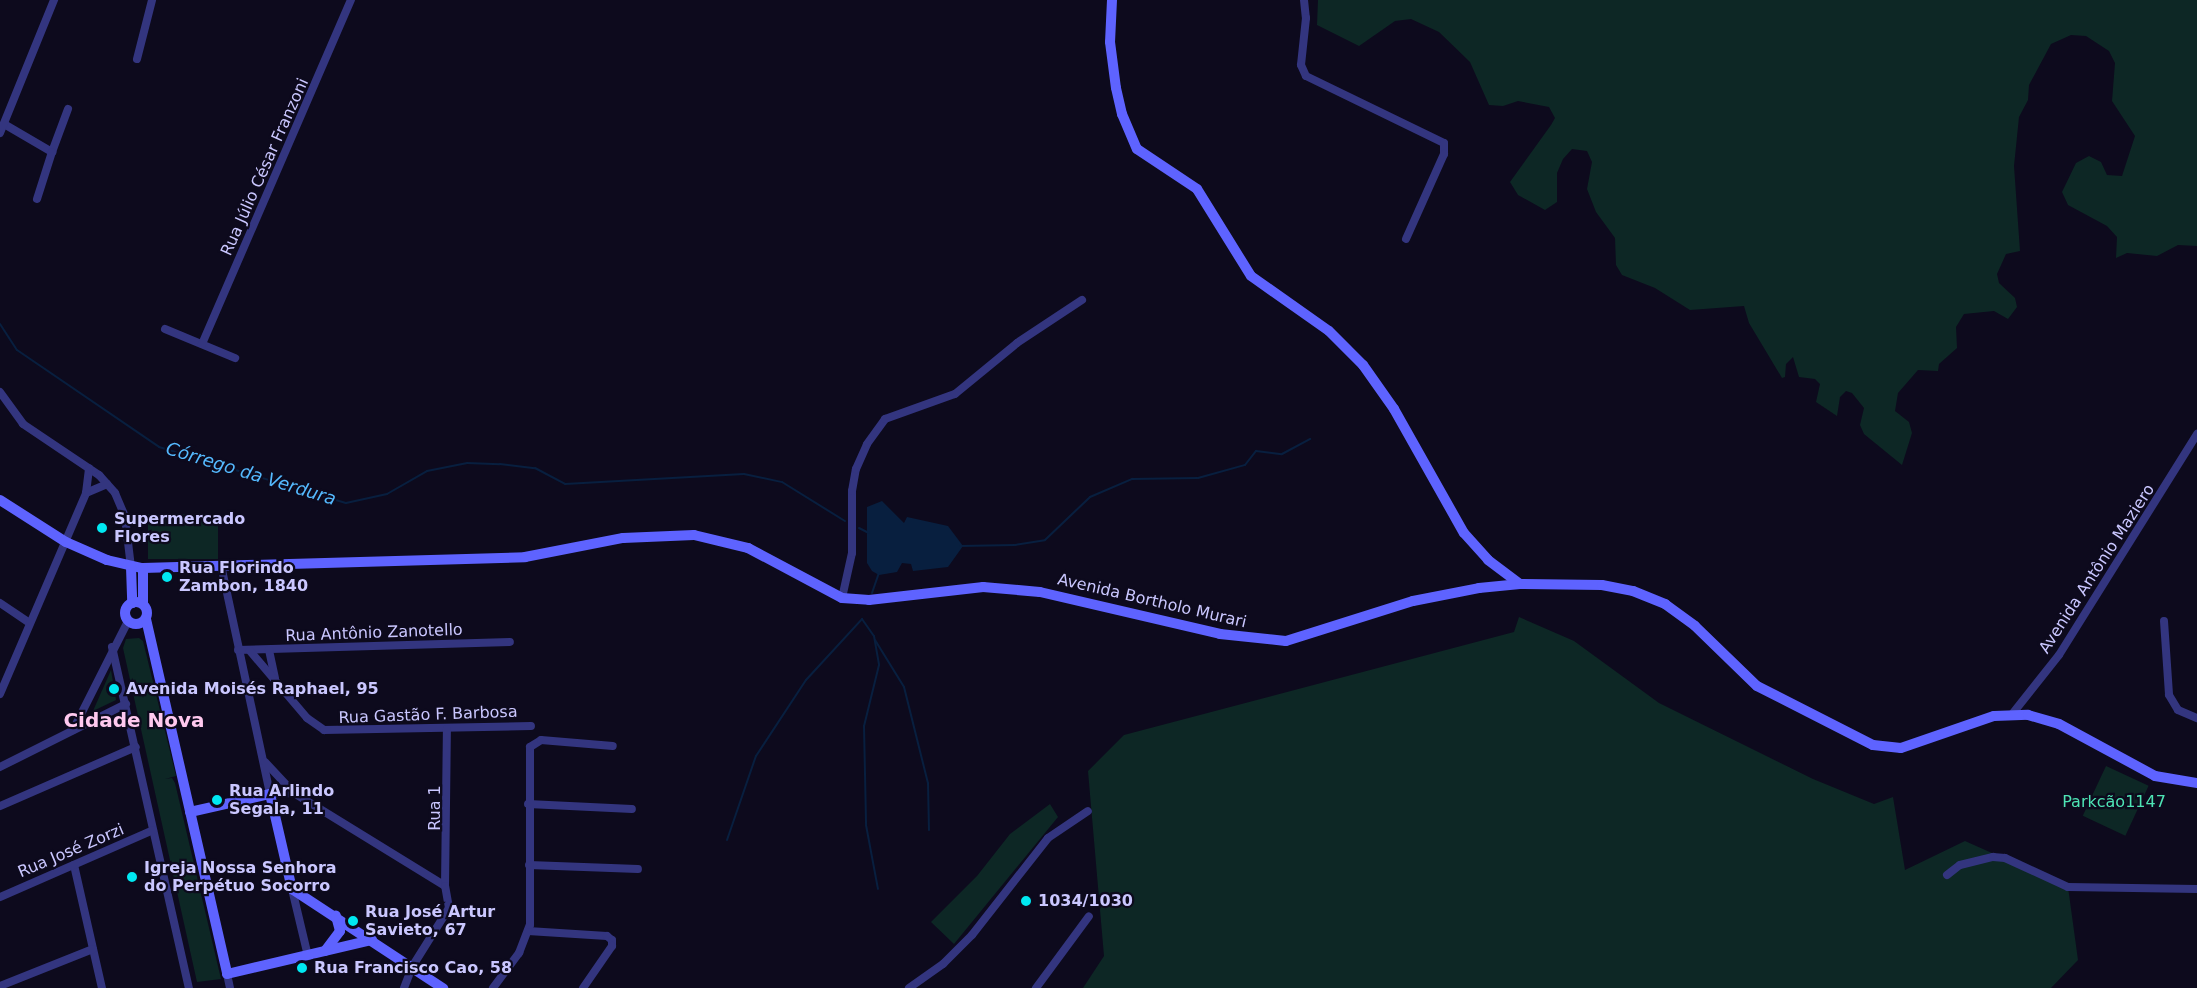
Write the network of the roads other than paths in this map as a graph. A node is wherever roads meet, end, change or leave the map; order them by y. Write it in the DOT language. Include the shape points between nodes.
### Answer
graph roads {
  1 [pos="54,0"];
  2 [pos="152,0"];
  3 [pos="351,0"];
  4 [pos="1112,0"];
  5 [pos="1304,0"];
  6 [pos="137,59"];
  7 [pos="68,109"];
  8 [pos="4,124"];
  9 [pos="0,133"];
  10 [pos="52,152"];
  11 [pos="37,199"];
  12 [pos="1406,239"];
  13 [pos="1082,300"];
  14 [pos="165,329"];
  15 [pos="202,344"];
  16 [pos="235,357"];
  17 [pos="0,392"];
  18 [pos="2197,435"];
  19 [pos="89,468"];
  20 [pos="107,484"];
  21 [pos="86,493"];
  22 [pos="0,500"];
  23 [pos="66,542"];
  24 [pos="221,565"];
  25 [pos="137,568"];
  26 [pos="1520,584"];
  27 [pos="842,598"];
  28 [pos="0,603"];
  29 [pos="137,604"];
  30 [pos="146,619"];
  31 [pos="128,621"];
  32 [pos="2164,621"];
  33 [pos="30,623"];
  34 [pos="510,642"];
  35 [pos="112,647"];
  36 [pos="238,650"];
  37 [pos="250,651"];
  38 [pos="269,651"];
  39 [pos="276,680"];
  40 [pos="0,694"];
  41 [pos="126,704"];
  42 [pos="2013,713"];
  43 [pos="2197,718"];
  44 [pos="531,726"];
  45 [pos="447,729"];
  46 [pos="73,730"];
  47 [pos="613,746"];
  48 [pos="136,747"];
  49 [pos="262,757"];
  50 [pos="0,767"];
  51 [pos="2197,783"];
  52 [pos="294,793"];
  53 [pos="270,794"];
  54 [pos="528,804"];
  55 [pos="0,806"];
  56 [pos="632,808"];
  57 [pos="1088,811"];
  58 [pos="190,812"];
  59 [pos="153,830"];
  60 [pos="529,865"];
  61 [pos="74,866"];
  62 [pos="638,869"];
  63 [pos="1947,876"];
  64 [pos="445,886"];
  65 [pos="292,888"];
  66 [pos="2197,890"];
  67 [pos="0,897"];
  68 [pos="336,916"];
  69 [pos="1089,916"];
  70 [pos="528,931"];
  71 [pos="372,940"];
  72 [pos="93,949"];
  73 [pos="325,952"];
  74 [pos="308,956"];
  75 [pos="412,967"];
  76 [pos="227,974"];
  77 [pos="0,986"];
  78 [pos="102,988"];
  79 [pos="189,988"];
  80 [pos="230,988"];
  81 [pos="404,988"];
  82 [pos="443,988"];
  83 [pos="494,988"];
  84 [pos="583,988"];
  85 [pos="909,988"];
  86 [pos="1036,988"];
  1 -- 8 [label="street"];
  2 -- 6 [label="street"];
  3 -- 15 [label="street, Rua Júlio César Franzoni"];
  4 -- 26 [label="main road" via="1110,42 1116,88 1137,149 1197,189 1256,281 1329,331 1363,365 1394,409 1464,533 1488,560"];
  5 -- 12 [label="street" via="1301,65 1306,76 1444,142 1444,154"];
  7 -- 10 [label="street"];
  8 -- 9 [label="street"];
  8 -- 10 [label="street"];
  10 -- 11 [label="street"];
  13 -- 27 [label="street" via="1017,343 955,394 885,419 867,444 856,469 852,554"];
  14 -- 15 [label="street"];
  15 -- 16 [label="street"];
  17 -- 19 [label="street" via="23,424"];
  18 -- 42 [label="street, Avenida Antônio Maziero" via="2059,655"];
  19 -- 20 [label="street"];
  19 -- 21 [label="street"];
  20 -- 21 [label="street"];
  20 -- 25 [label="street" via="125,517"];
  21 -- 23 [label="street"];
  22 -- 23 [label="main road"];
  23 -- 25 [label="main road"];
  23 -- 33 [label="street"];
  24 -- 25 [label="main road, Avenida Bortholo Murari"];
  24 -- 27 [label="main road, Avenida Bortholo Murari" via="492,559 547,555 631,537 694,535 748,548"];
  24 -- 36 [label="street"];
  25 -- 29 [label="main road"];
  26 -- 27 [label="main road, Avenida Bortholo Murari" via="1432,597 1286,641 1220,634 1040,592 983,587 868,600"];
  26 -- 42 [label="main road, Avenida Bortholo Murari" via="1602,585 1655,599 1685,617 1758,686 1883,748 1916,745 1994,716"];
  28 -- 33 [label="street"];
  29 -- 30 [label="main road"];
  29 -- 31 [label="main road" via="126,609"];
  30 -- 31 [label="main road" via="137,624"];
  30 -- 58 [label="main road"];
  31 -- 35 [label="street"];
  32 -- 43 [label="street" via="2169,695 2178,710"];
  33 -- 40 [label="street"];
  34 -- 38 [label="street, Rua Antônio Zanotello"];
  35 -- 41 [label="street"];
  35 -- 46 [label="street"];
  36 -- 37 [label="street, Rua Antônio Zanotello"];
  36 -- 49 [label="street"];
  37 -- 38 [label="street, Rua Antônio Zanotello"];
  37 -- 39 [label="street, Rua Gastão F. Barbosa"];
  38 -- 39 [label="street"];
  39 -- 45 [label="street, Rua Gastão F. Barbosa" via="307,718 324,730"];
  41 -- 46 [label="street"];
  41 -- 48 [label="street"];
  42 -- 51 [label="main road" via="2046,718 2155,776"];
  44 -- 45 [label="street, Rua Gastão F. Barbosa"];
  45 -- 64 [label="street, Rua 1"];
  46 -- 50 [label="street"];
  47 -- 54 [label="street" via="534,743 527,756"];
  48 -- 55 [label="street"];
  48 -- 59 [label="street"];
  49 -- 52 [label="street"];
  49 -- 53 [label="street"];
  52 -- 53 [label="street"];
  52 -- 64 [label="street"];
  53 -- 58 [label="main road"];
  53 -- 65 [label="main road"];
  54 -- 56 [label="street"];
  54 -- 60 [label="street"];
  57 -- 85 [label="street" via="1048,838 972,935 943,964"];
  58 -- 76 [label="main road"];
  59 -- 61 [label="street, Rua José Zorzi"];
  59 -- 79 [label="street"];
  60 -- 62 [label="street"];
  60 -- 70 [label="street"];
  61 -- 67 [label="street, Rua José Zorzi"];
  61 -- 72 [label="street"];
  63 -- 66 [label="street" via="1960,866 1993,857 2005,858 2068,887"];
  64 -- 75 [label="street, Rua 1" via="449,908"];
  65 -- 68 [label="main road"];
  65 -- 74 [label="street"];
  68 -- 71 [label="main road"];
  68 -- 73 [label="main road" via="340,931"];
  69 -- 86 [label="street"];
  70 -- 83 [label="street" via="519,953"];
  70 -- 84 [label="street" via="607,936 612,940 612,946"];
  71 -- 73 [label="main road"];
  71 -- 75 [label="main road"];
  72 -- 77 [label="street"];
  72 -- 78 [label="street"];
  73 -- 74 [label="main road"];
  74 -- 76 [label="main road"];
  75 -- 81 [label="street, Rua 1"];
  75 -- 82 [label="main road"];
  76 -- 80 [label="street"];
}
